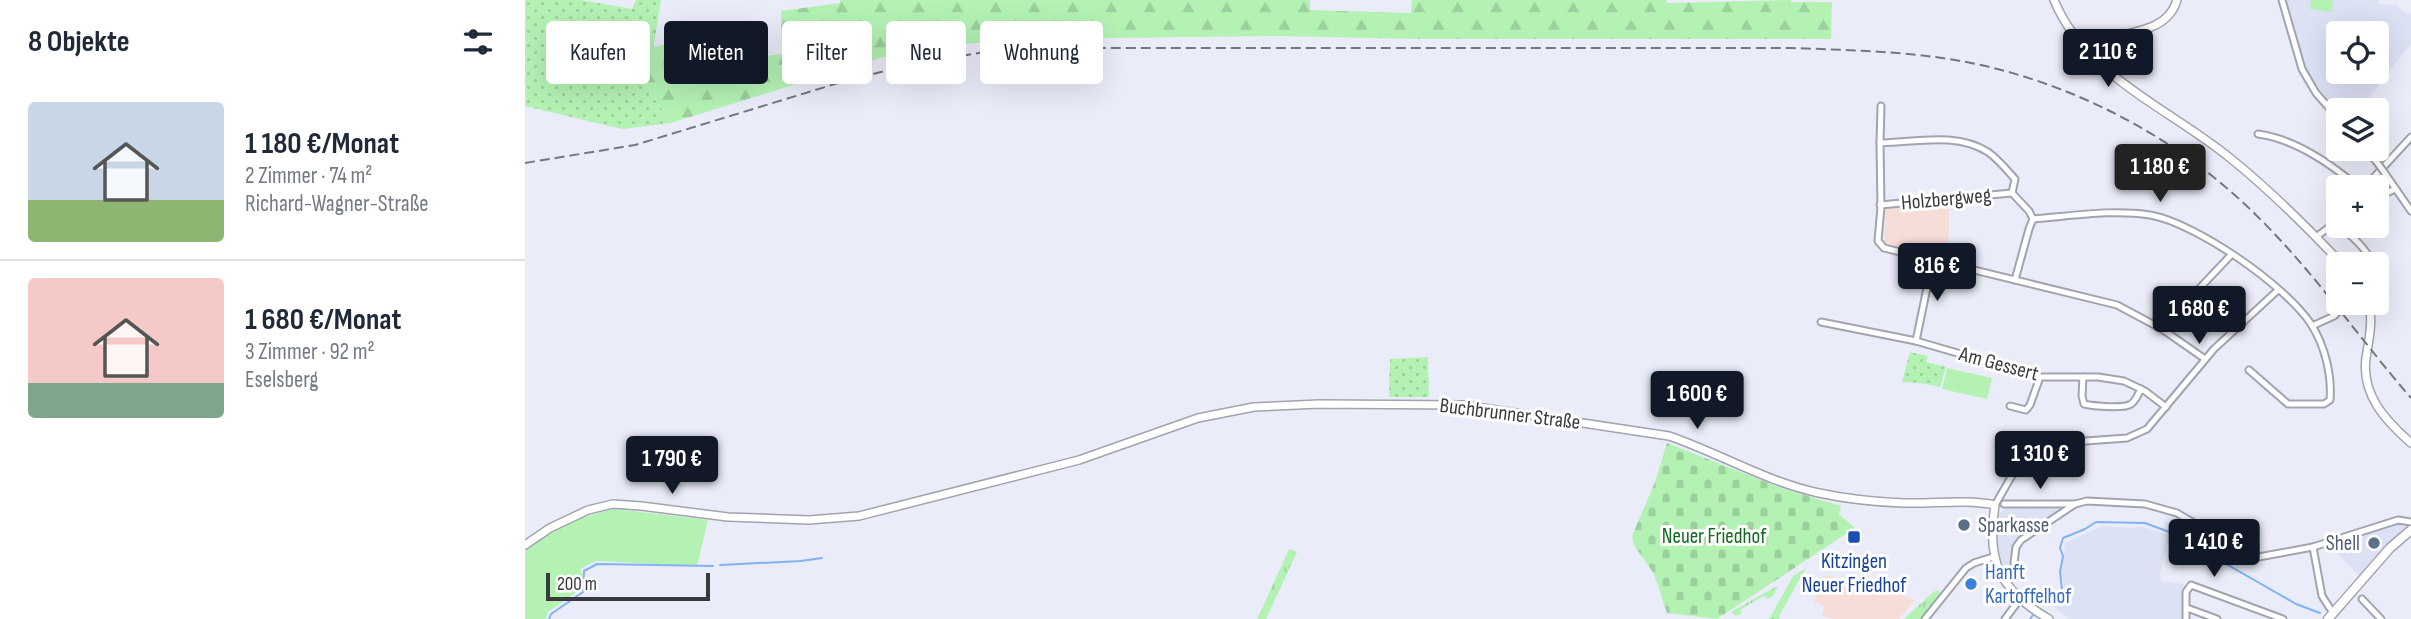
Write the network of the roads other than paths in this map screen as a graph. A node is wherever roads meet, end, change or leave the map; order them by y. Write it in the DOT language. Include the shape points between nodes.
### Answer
graph roads {
  1 [pos="2054,0"];
  2 [pos="2177,0"];
  3 [pos="2282,0"];
  4 [pos="2083,48"];
  5 [pos="2326,104"];
  6 [pos="1881,106"];
  7 [pos="2258,134"];
  8 [pos="2410,141"];
  9 [pos="1880,143"];
  10 [pos="2376,161"];
  11 [pos="2342,175"];
  12 [pos="2377,175"];
  13 [pos="2395,189"];
  14 [pos="2389,192"];
  15 [pos="2012,193"];
  16 [pos="1880,205"];
  17 [pos="2411,211"];
  18 [pos="2033,219"];
  19 [pos="2326,230"];
  20 [pos="2316,237"];
  21 [pos="2350,238"];
  22 [pos="2330,252"];
  23 [pos="2364,252"];
  24 [pos="2231,255"];
  25 [pos="1933,260"];
  26 [pos="2015,280"];
  27 [pos="2278,290"];
  28 [pos="2196,292"];
  29 [pos="2335,315"];
  30 [pos="2370,315"];
  31 [pos="1821,322"];
  32 [pos="2312,326"];
  33 [pos="1916,341"];
  34 [pos="2205,359"];
  35 [pos="2249,370"];
  36 [pos="2040,377"];
  37 [pos="2083,377"];
  38 [pos="2141,389"];
  39 [pos="2010,406"];
  40 [pos="2165,407"];
  41 [pos="2411,443"];
  42 [pos="2004,504"];
  43 [pos="2075,504"];
  44 [pos="1995,505"];
  45 [pos="2411,522"];
  46 [pos="2411,530"];
  47 [pos="525,545"];
  48 [pos="2313,547"];
  49 [pos="1993,557"];
  50 [pos="2014,563"];
  51 [pos="2020,599"];
  52 [pos="2362,599"];
  53 [pos="2187,608"];
  54 [pos="2259,610"];
  55 [pos="2331,616"];
  56 [pos="1925,619"];
  57 [pos="2005,619"];
  58 [pos="2049,619"];
  59 [pos="2186,619"];
  60 [pos="2217,619"];
  61 [pos="2255,619"];
  62 [pos="2283,619"];
  63 [pos="2381,619"];
  1 -- 4 [label="street"];
  2 -- 4 [label="street" via="2159,23"];
  3 -- 5 [label="street" via="2302,69"];
  4 -- 20 [label="street" via="2116,77 2228,156"];
  6 -- 9 [label="street"];
  7 -- 11 [label="street" via="2297,146"];
  8 -- 12 [label="street"];
  9 -- 15 [label="street" via="1956,140 1973,144 1990,153 2014,180"];
  9 -- 16 [label="street"];
  10 -- 13 [label="street, bridge"];
  13 -- 14 [label="street"];
  13 -- 17 [label="street"];
  15 -- 16 [label="street, Holzbergweg"];
  15 -- 18 [label="street"];
  16 -- 25 [label="street" via="1880,245"];
  18 -- 24 [label="street" via="2153,215 2195,232"];
  18 -- 26 [label="street"];
  19 -- 20 [label="street"];
  20 -- 22 [label="street"];
  21 -- 23 [label="street"];
  24 -- 27 [label="street"];
  24 -- 28 [label="street"];
  25 -- 26 [label="street"];
  25 -- 33 [label="street"];
  26 -- 34 [label="street" via="2116,305"];
  27 -- 32 [label="street"];
  27 -- 34 [label="street"];
  29 -- 32 [label="street, bridge"];
  30 -- 41 [label="street" via="2367,383 2383,415"];
  31 -- 33 [label="street, Am Gessert"];
  32 -- 35 [label="street" via="2330,370 2330,400 2288,404"];
  33 -- 36 [label="street, Am Gessert"];
  34 -- 40 [label="street"];
  36 -- 37 [label="street, Am Gessert"];
  36 -- 39 [label="street" via="2026,410"];
  37 -- 38 [label="street, Am Gessert" via="2124,381"];
  37 -- 38 [label="street" via="2084,404 2092,406 2129,406"];
  38 -- 40 [label="street, Am Gessert"];
  40 -- 44 [label="street" via="2136,435 2072,443 2040,454 2014,472"];
  42 -- 43 [label="street"];
  43 -- 48 [label="street" via="2161,507 2253,558"];
  43 -- 50 [label="street" via="2021,540"];
  44 -- 47 [label="street, Buchbrunner Straße" via="1898,502 1817,493 1669,436 1484,407 1288,404 1198,418 1079,460 859,516 810,520 728,517 613,504 587,510"];
  44 -- 49 [label="street"];
  45 -- 48 [label="street" via="2388,523"];
  46 -- 55 [label="main road"];
  48 -- 55 [label="street" via="2322,596"];
  49 -- 51 [label="street" via="2000,575"];
  49 -- 56 [label="street" via="1966,568"];
  51 -- 57 [label="street"];
  51 -- 58 [label="street"];
  52 -- 63 [label="street"];
  53 -- 54 [label="street" via="2191,585"];
  53 -- 59 [label="street"];
  53 -- 60 [label="street"];
  54 -- 61 [label="street"];
  54 -- 62 [label="street"];
}
